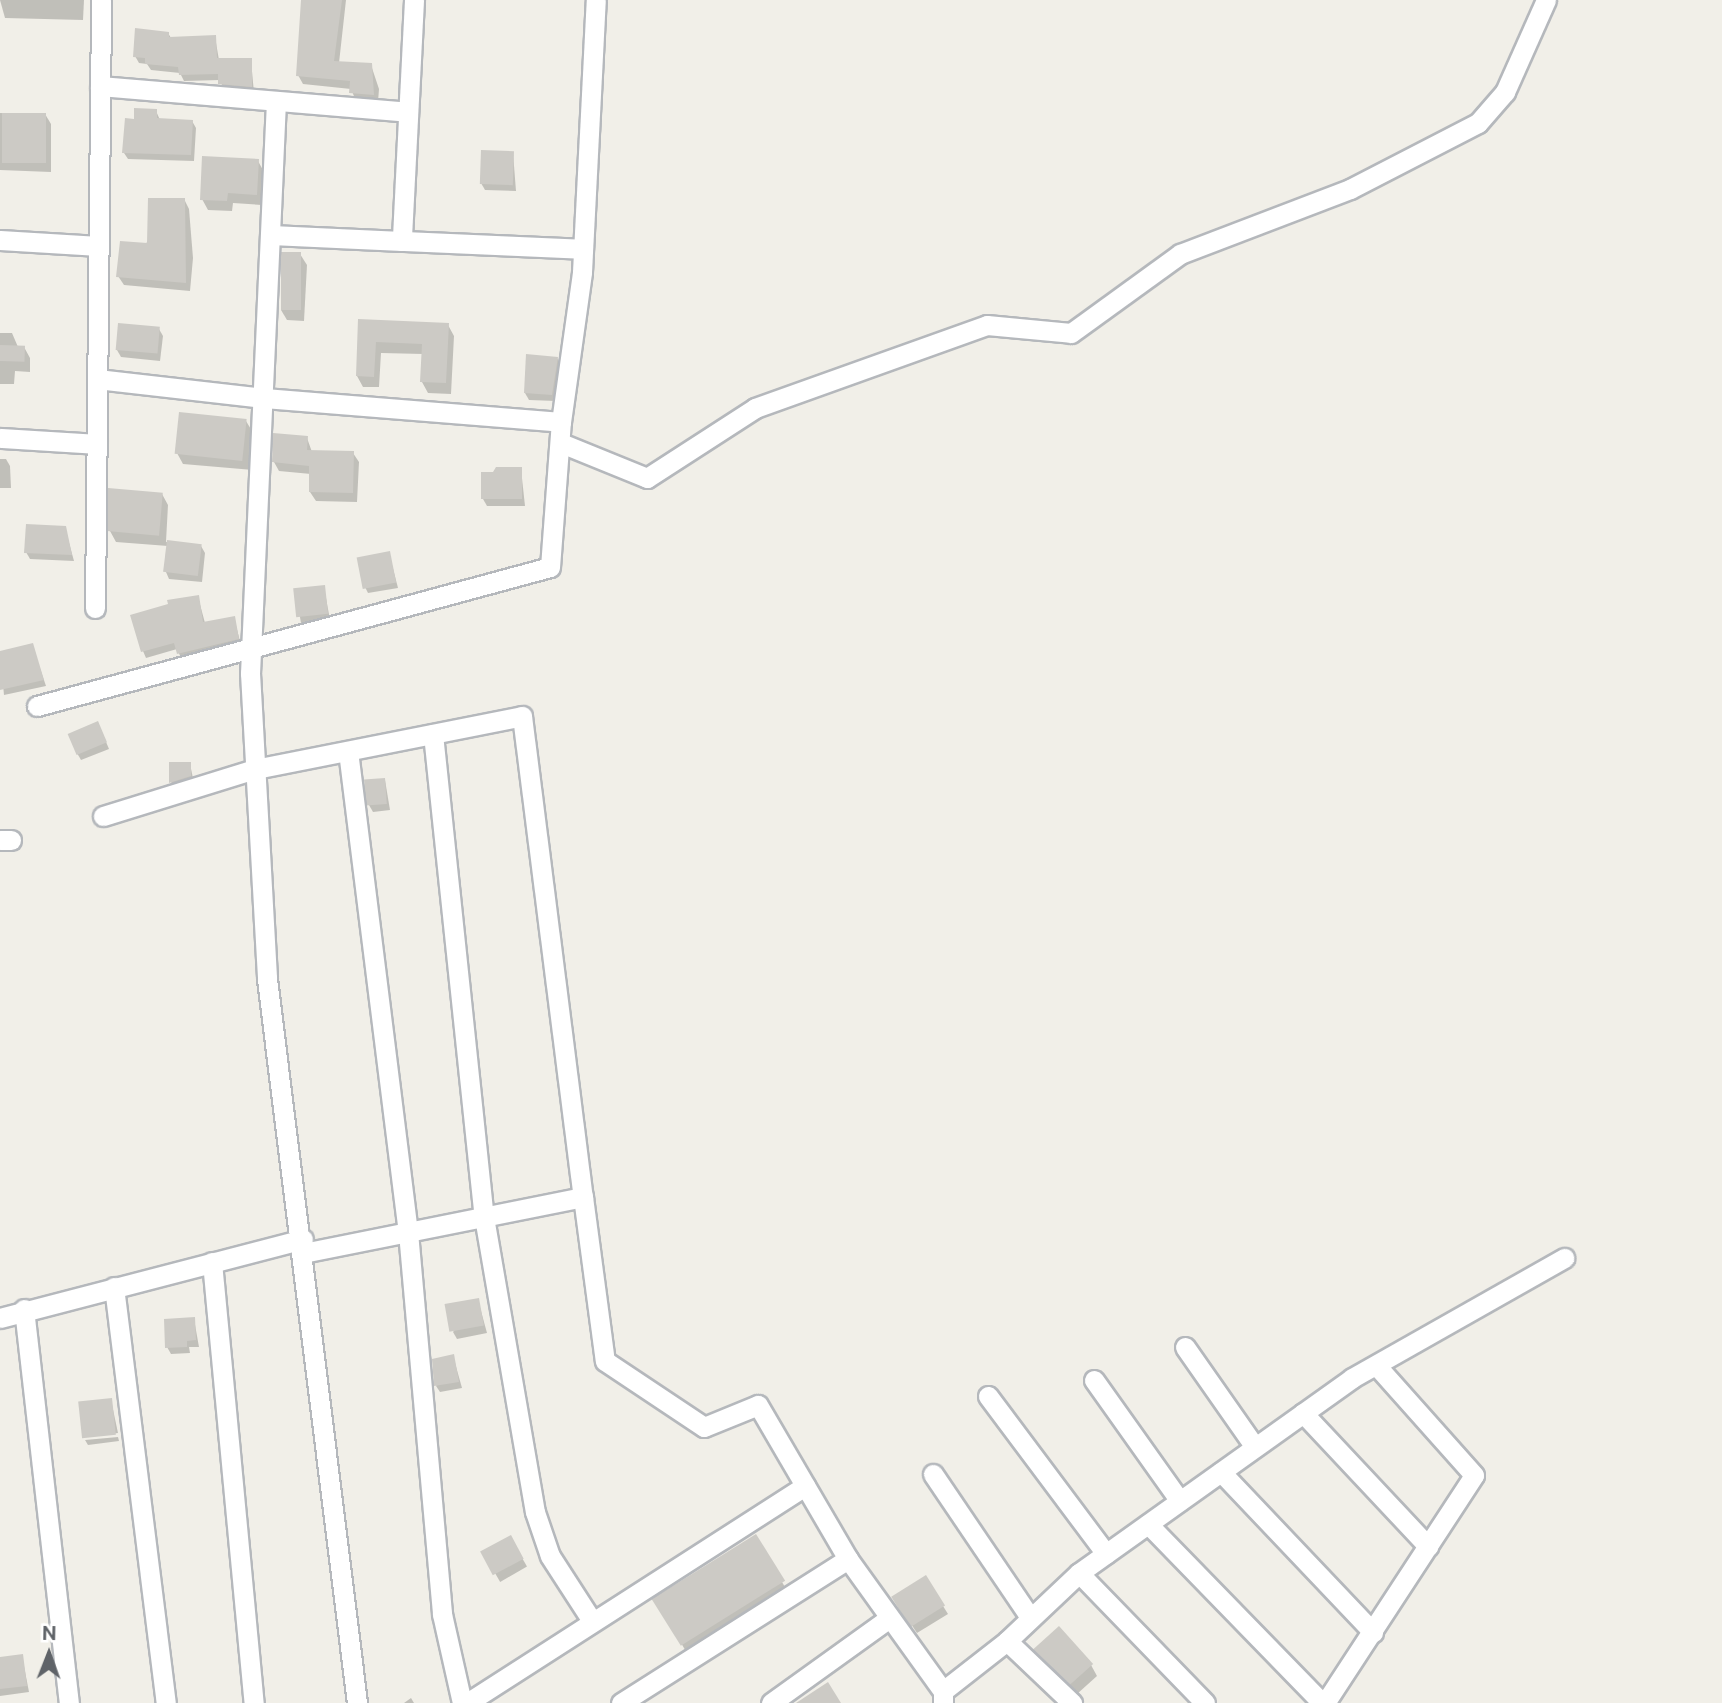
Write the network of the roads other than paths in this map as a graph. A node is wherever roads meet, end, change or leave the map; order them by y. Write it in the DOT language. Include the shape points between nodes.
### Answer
graph roads {
  1 [pos="101,0"];
  2 [pos="414,0"];
  3 [pos="596,0"];
  4 [pos="1546,0"];
  5 [pos="100,86"];
  6 [pos="276,101"];
  7 [pos="407,112"];
  8 [pos="271,235"];
  9 [pos="0,240"];
  10 [pos="402,241"];
  11 [pos="99,246"];
  12 [pos="583,249"];
  13 [pos="97,379"];
  14 [pos="264,398"];
  15 [pos="561,422"];
  16 [pos="0,438"];
  17 [pos="561,443"];
  18 [pos="97,444"];
  19 [pos="95,608"];
  20 [pos="250,649"];
  21 [pos="37,706"];
  22 [pos="433,734"];
  23 [pos="348,751"];
  24 [pos="255,769"];
  25 [pos="103,816"];
  26 [pos="583,1196"];
  27 [pos="484,1217"];
  28 [pos="408,1232"];
  29 [pos="304,1246"];
  30 [pos="1564,1258"];
  31 [pos="212,1262"];
  32 [pos="114,1287"];
  33 [pos="24,1310"];
  34 [pos="0,1318"];
  35 [pos="1185,1347"];
  36 [pos="1376,1364"];
  37 [pos="1094,1380"];
  38 [pos="988,1396"];
  39 [pos="1303,1413"];
  40 [pos="1255,1447"];
  41 [pos="1220,1472"];
  42 [pos="933,1474"];
  43 [pos="805,1486"];
  44 [pos="1180,1501"];
  45 [pos="1148,1524"];
  46 [pos="1428,1546"];
  47 [pos="1106,1554"];
  48 [pos="848,1559"];
  49 [pos="1079,1573"];
  50 [pos="1030,1617"];
  51 [pos="888,1619"];
  52 [pos="592,1621"];
  53 [pos="1373,1632"];
  54 [pos="1007,1641"];
  55 [pos="943,1697"];
  56 [pos="69,1703"];
  57 [pos="166,1703"];
  58 [pos="254,1703"];
  59 [pos="357,1703"];
  60 [pos="464,1703"];
  61 [pos="621,1703"];
  62 [pos="771,1703"];
  63 [pos="1072,1703"];
  64 [pos="1205,1703"];
  65 [pos="1323,1703"];
  1 -- 5 [label="street"];
  2 -- 7 [label="street"];
  3 -- 12 [label="street"];
  4 -- 17 [label="street" via="1505,92 1478,123 1350,189 1180,254 1071,333 987,325 755,408 647,478"];
  5 -- 6 [label="street"];
  5 -- 11 [label="street"];
  6 -- 7 [label="street"];
  6 -- 8 [label="street"];
  7 -- 10 [label="street"];
  8 -- 10 [label="street"];
  8 -- 14 [label="street"];
  9 -- 11 [label="street"];
  10 -- 12 [label="street"];
  11 -- 13 [label="street"];
  12 -- 15 [label="street"];
  13 -- 14 [label="street"];
  13 -- 18 [label="street"];
  14 -- 15 [label="street"];
  14 -- 20 [label="street"];
  15 -- 17 [label="street"];
  16 -- 18 [label="street"];
  17 -- 20 [label="street" via="550,567"];
  18 -- 19 [label="street"];
  20 -- 21 [label="street"];
  20 -- 24 [label="street"];
  22 -- 23 [label="street"];
  22 -- 26 [label="street" via="522,716"];
  22 -- 27 [label="street"];
  23 -- 24 [label="street"];
  23 -- 28 [label="street"];
  24 -- 25 [label="street"];
  24 -- 29 [label="street" via="267,979"];
  26 -- 27 [label="street"];
  26 -- 43 [label="street" via="605,1361 701,1426 758,1405"];
  27 -- 28 [label="street"];
  27 -- 52 [label="street" via="540,1534"];
  28 -- 29 [label="street"];
  28 -- 60 [label="street" via="442,1614"];
  29 -- 31 [label="street"];
  29 -- 59 [label="street"];
  30 -- 36 [label="street"];
  31 -- 32 [label="street"];
  31 -- 58 [label="street"];
  32 -- 33 [label="street"];
  32 -- 57 [label="street"];
  33 -- 34 [label="street"];
  33 -- 56 [label="street"];
  35 -- 40 [label="street"];
  36 -- 39 [label="street"];
  36 -- 46 [label="street" via="1474,1475"];
  37 -- 44 [label="street"];
  38 -- 47 [label="street"];
  39 -- 40 [label="street"];
  39 -- 46 [label="street"];
  40 -- 41 [label="street"];
  41 -- 44 [label="street"];
  41 -- 53 [label="street"];
  42 -- 50 [label="street"];
  43 -- 48 [label="street"];
  43 -- 52 [label="street"];
  44 -- 45 [label="street"];
  45 -- 47 [label="street"];
  45 -- 65 [label="street"];
  46 -- 53 [label="street"];
  47 -- 49 [label="street"];
  48 -- 51 [label="street"];
  48 -- 61 [label="street"];
  49 -- 50 [label="street"];
  49 -- 64 [label="street"];
  50 -- 54 [label="street"];
  51 -- 55 [label="street"];
  51 -- 62 [label="street"];
  52 -- 60 [label="street"];
  53 -- 65 [label="street"];
  54 -- 55 [label="street"];
  54 -- 63 [label="street"];
}
